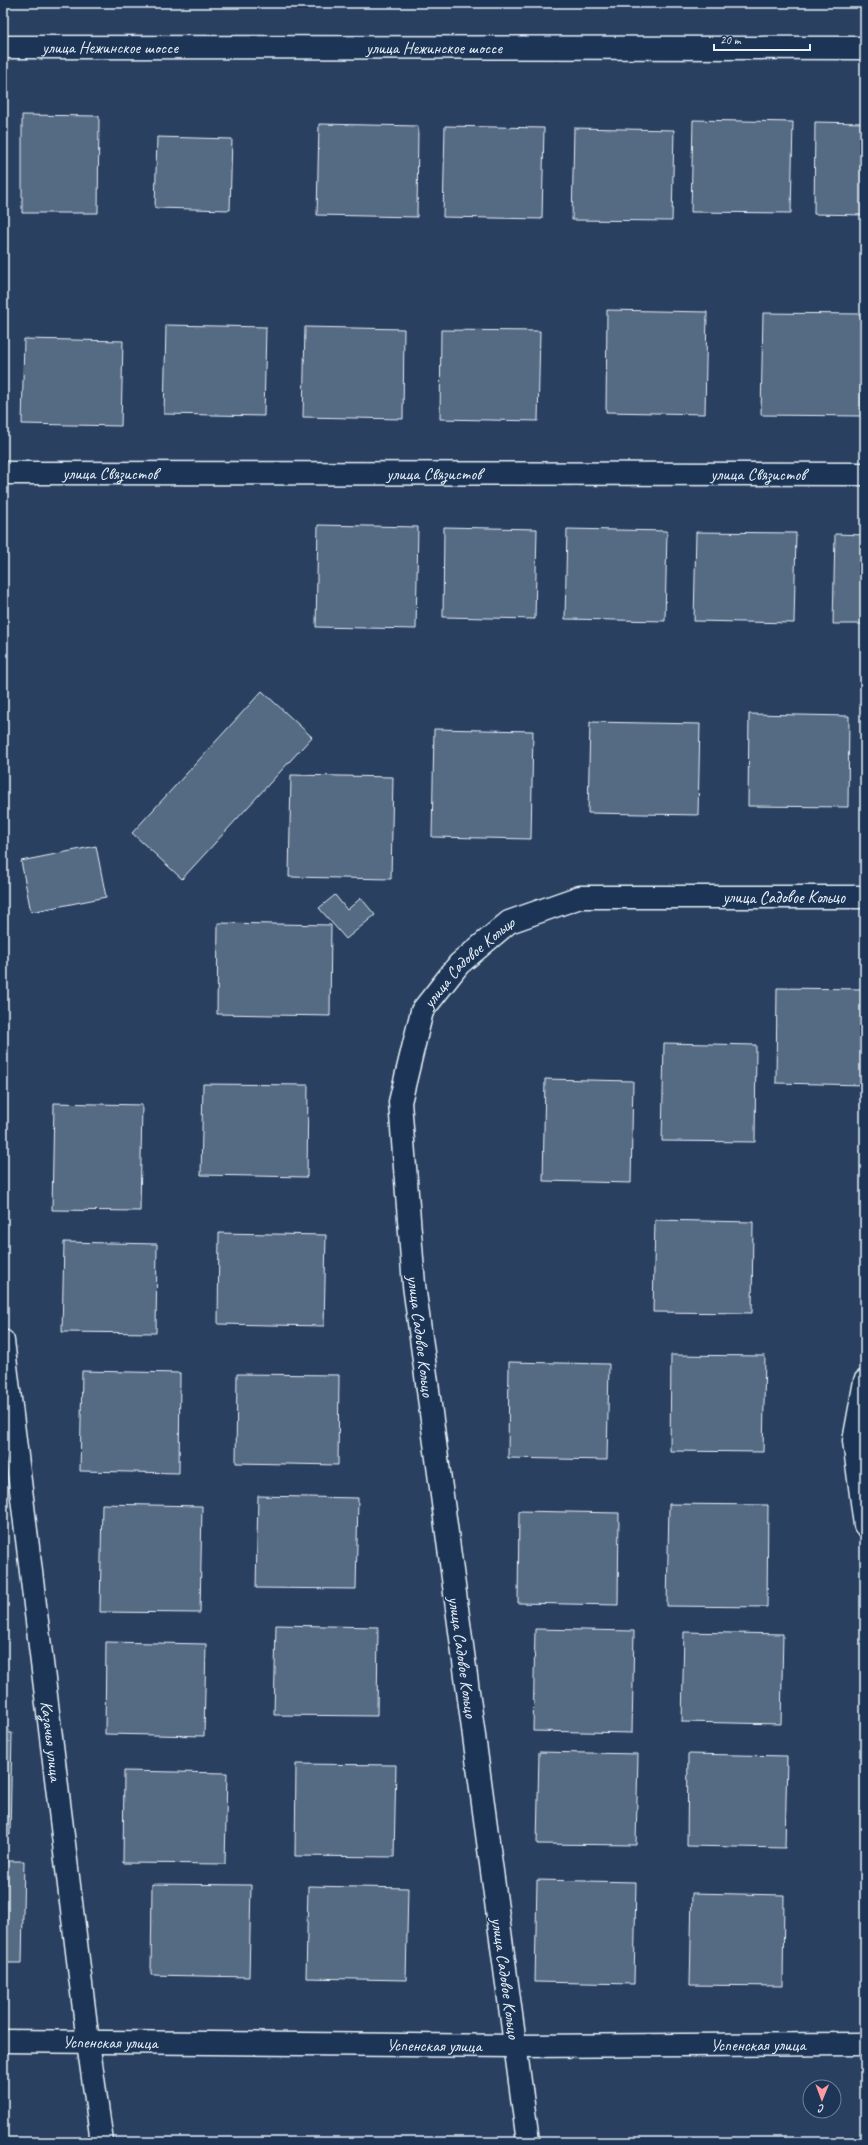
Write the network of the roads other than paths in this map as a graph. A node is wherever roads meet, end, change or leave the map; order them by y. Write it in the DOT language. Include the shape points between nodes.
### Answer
graph roads {
  1 [pos="3,47"];
  2 [pos="865,48"];
  3 [pos="3,473"];
  4 [pos="865,474"];
  5 [pos="865,897"];
  6 [pos="3,1341"];
  7 [pos="865,1381"];
  8 [pos="865,1525"];
  9 [pos="3,2041"];
  10 [pos="88,2042"];
  11 [pos="865,2044"];
  12 [pos="515,2046"];
  13 [pos="102,2142"];
  14 [pos="528,2142"];
  1 -- 2 [label="street, улица Нежинское шоссе"];
  3 -- 4 [label="street, улица Связистов"];
  5 -- 12 [label="street, улица Садовое Кольцо" via="580,897 510,922 459,964 422,1012 400,1102 414,1285"];
  6 -- 10 [label="street, Казачья улица"];
  7 -- 8 [label="street" via="854,1441"];
  9 -- 10 [label="street, Успенская улица"];
  10 -- 12 [label="street, Успенская улица"];
  10 -- 13 [label="street, Казачья улица"];
  11 -- 12 [label="street, Успенская улица"];
  12 -- 14 [label="street, улица Садовое Кольцо"];
}
